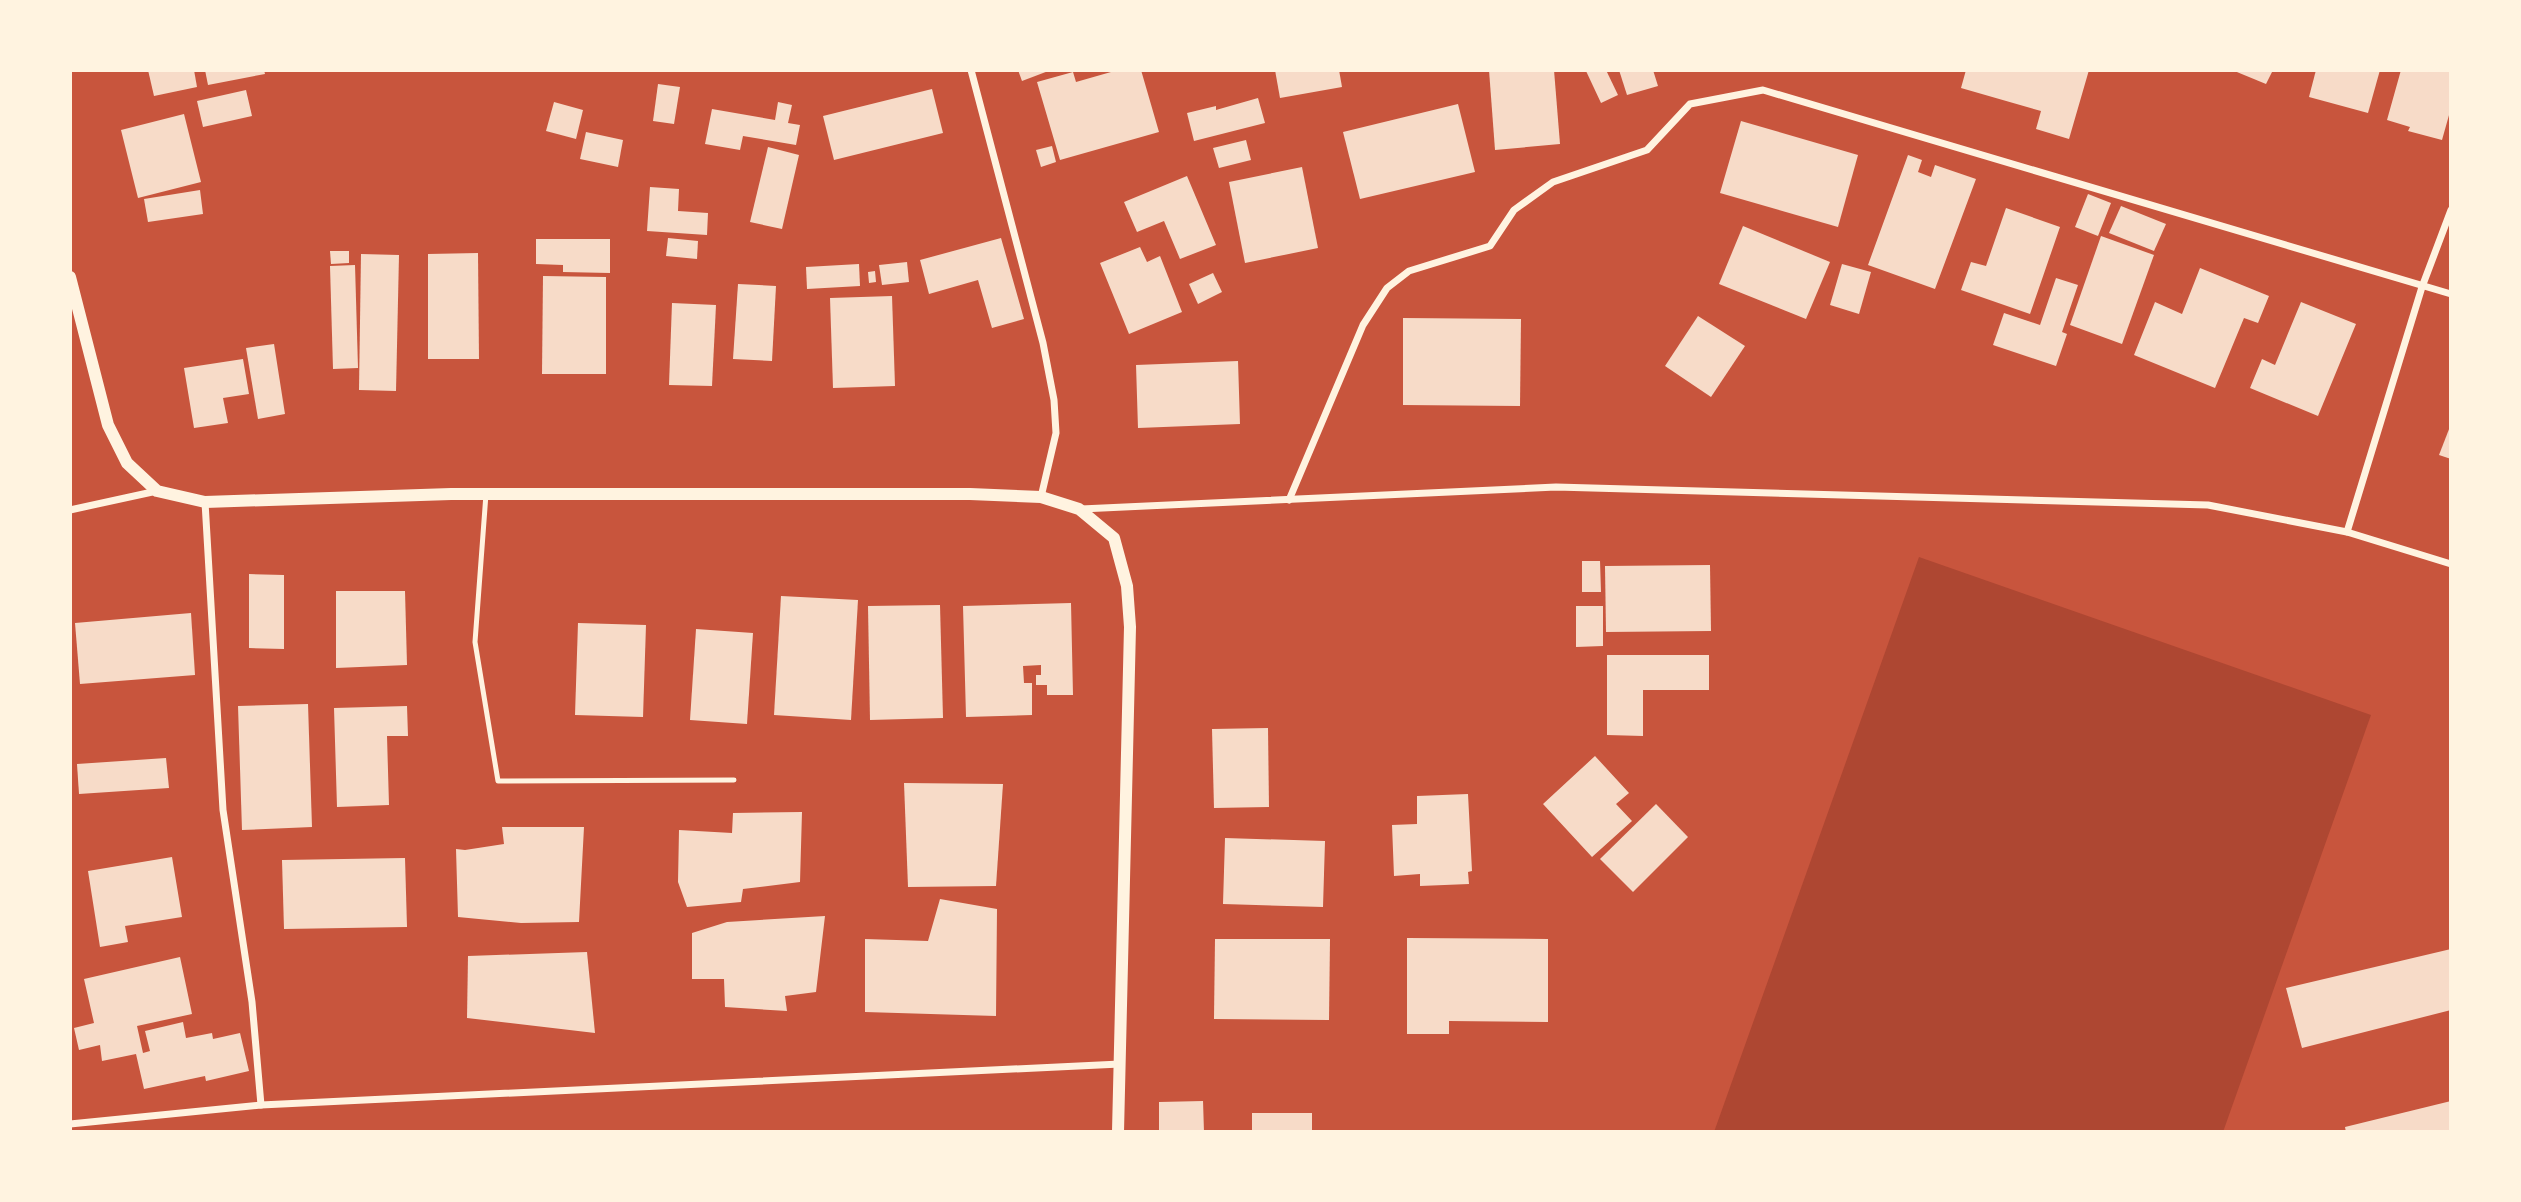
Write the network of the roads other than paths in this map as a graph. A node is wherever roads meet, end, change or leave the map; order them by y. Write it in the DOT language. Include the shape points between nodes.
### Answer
graph roads {
  1 [pos="971,70"];
  2 [pos="2451,210"];
  3 [pos="70,277"];
  4 [pos="2422,287"];
  5 [pos="2451,294"];
  6 [pos="157,491"];
  7 [pos="486,494"];
  8 [pos="1041,497"];
  9 [pos="1289,500"];
  10 [pos="205,502"];
  11 [pos="1079,509"];
  12 [pos="70,510"];
  13 [pos="2347,531"];
  14 [pos="2451,564"];
  15 [pos="734,780"];
  16 [pos="1120,1064"];
  17 [pos="261,1105"];
  18 [pos="70,1124"];
  19 [pos="1118,1132"];
  1 -- 8 [label="street" via="1054,400 1056,433"];
  2 -- 4 [label="street"];
  3 -- 6 [label="street" via="108,425 127,463"];
  4 -- 5 [label="street"];
  4 -- 9 [label="street" via="1763,90 1690,104 1647,150 1553,181 1514,210 1490,246 1409,271 1387,288 1363,325"];
  4 -- 13 [label="street"];
  6 -- 10 [label="street"];
  6 -- 12 [label="street"];
  7 -- 8 [label="street"];
  7 -- 10 [label="street"];
  7 -- 15 [label="lane" via="475,642 498,781"];
  8 -- 11 [label="street"];
  9 -- 11 [label="street"];
  9 -- 13 [label="street" via="1556,487 2180,504"];
  10 -- 17 [label="street" via="223,810 252,1002"];
  11 -- 16 [label="street" via="1114,538 1127,586 1130,627"];
  13 -- 14 [label="street"];
  16 -- 17 [label="street"];
  16 -- 19 [label="street"];
  17 -- 18 [label="street"];
}
